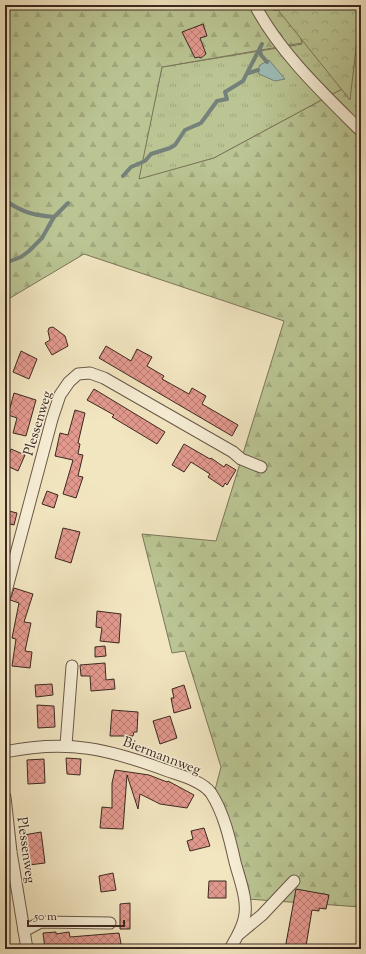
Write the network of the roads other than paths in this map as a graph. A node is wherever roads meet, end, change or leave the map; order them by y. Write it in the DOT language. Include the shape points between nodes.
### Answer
graph roads {
  1 [pos="255,5"];
  2 [pos="361,131"];
  3 [pos="260,467"];
  4 [pos="5,595"];
  5 [pos="72,666"];
  6 [pos="66,745"];
  7 [pos="5,752"];
  8 [pos="5,797"];
  9 [pos="294,882"];
  10 [pos="110,923"];
  11 [pos="24,931"];
  12 [pos="237,936"];
  13 [pos="27,949"];
  14 [pos="230,949"];
  1 -- 2 [label="street" via="262,19 309,78"];
  3 -- 4 [label="street, Plessenweg" via="241,459 104,378 90,373 78,374 64,388 52,419"];
  5 -- 6 [label="street"];
  6 -- 7 [label="street, Biermannweg" via="32,746"];
  6 -- 12 [label="street, Biermannweg" via="103,750 146,762 195,781 210,792 219,809 233,851 244,903 245,918"];
  8 -- 11 [label="street, Plessenweg"];
  9 -- 12 [label="street"];
  10 -- 11 [label="street" via="41,922"];
  11 -- 13 [label="street, Plessenweg"];
  12 -- 14 [label="street"];
}
